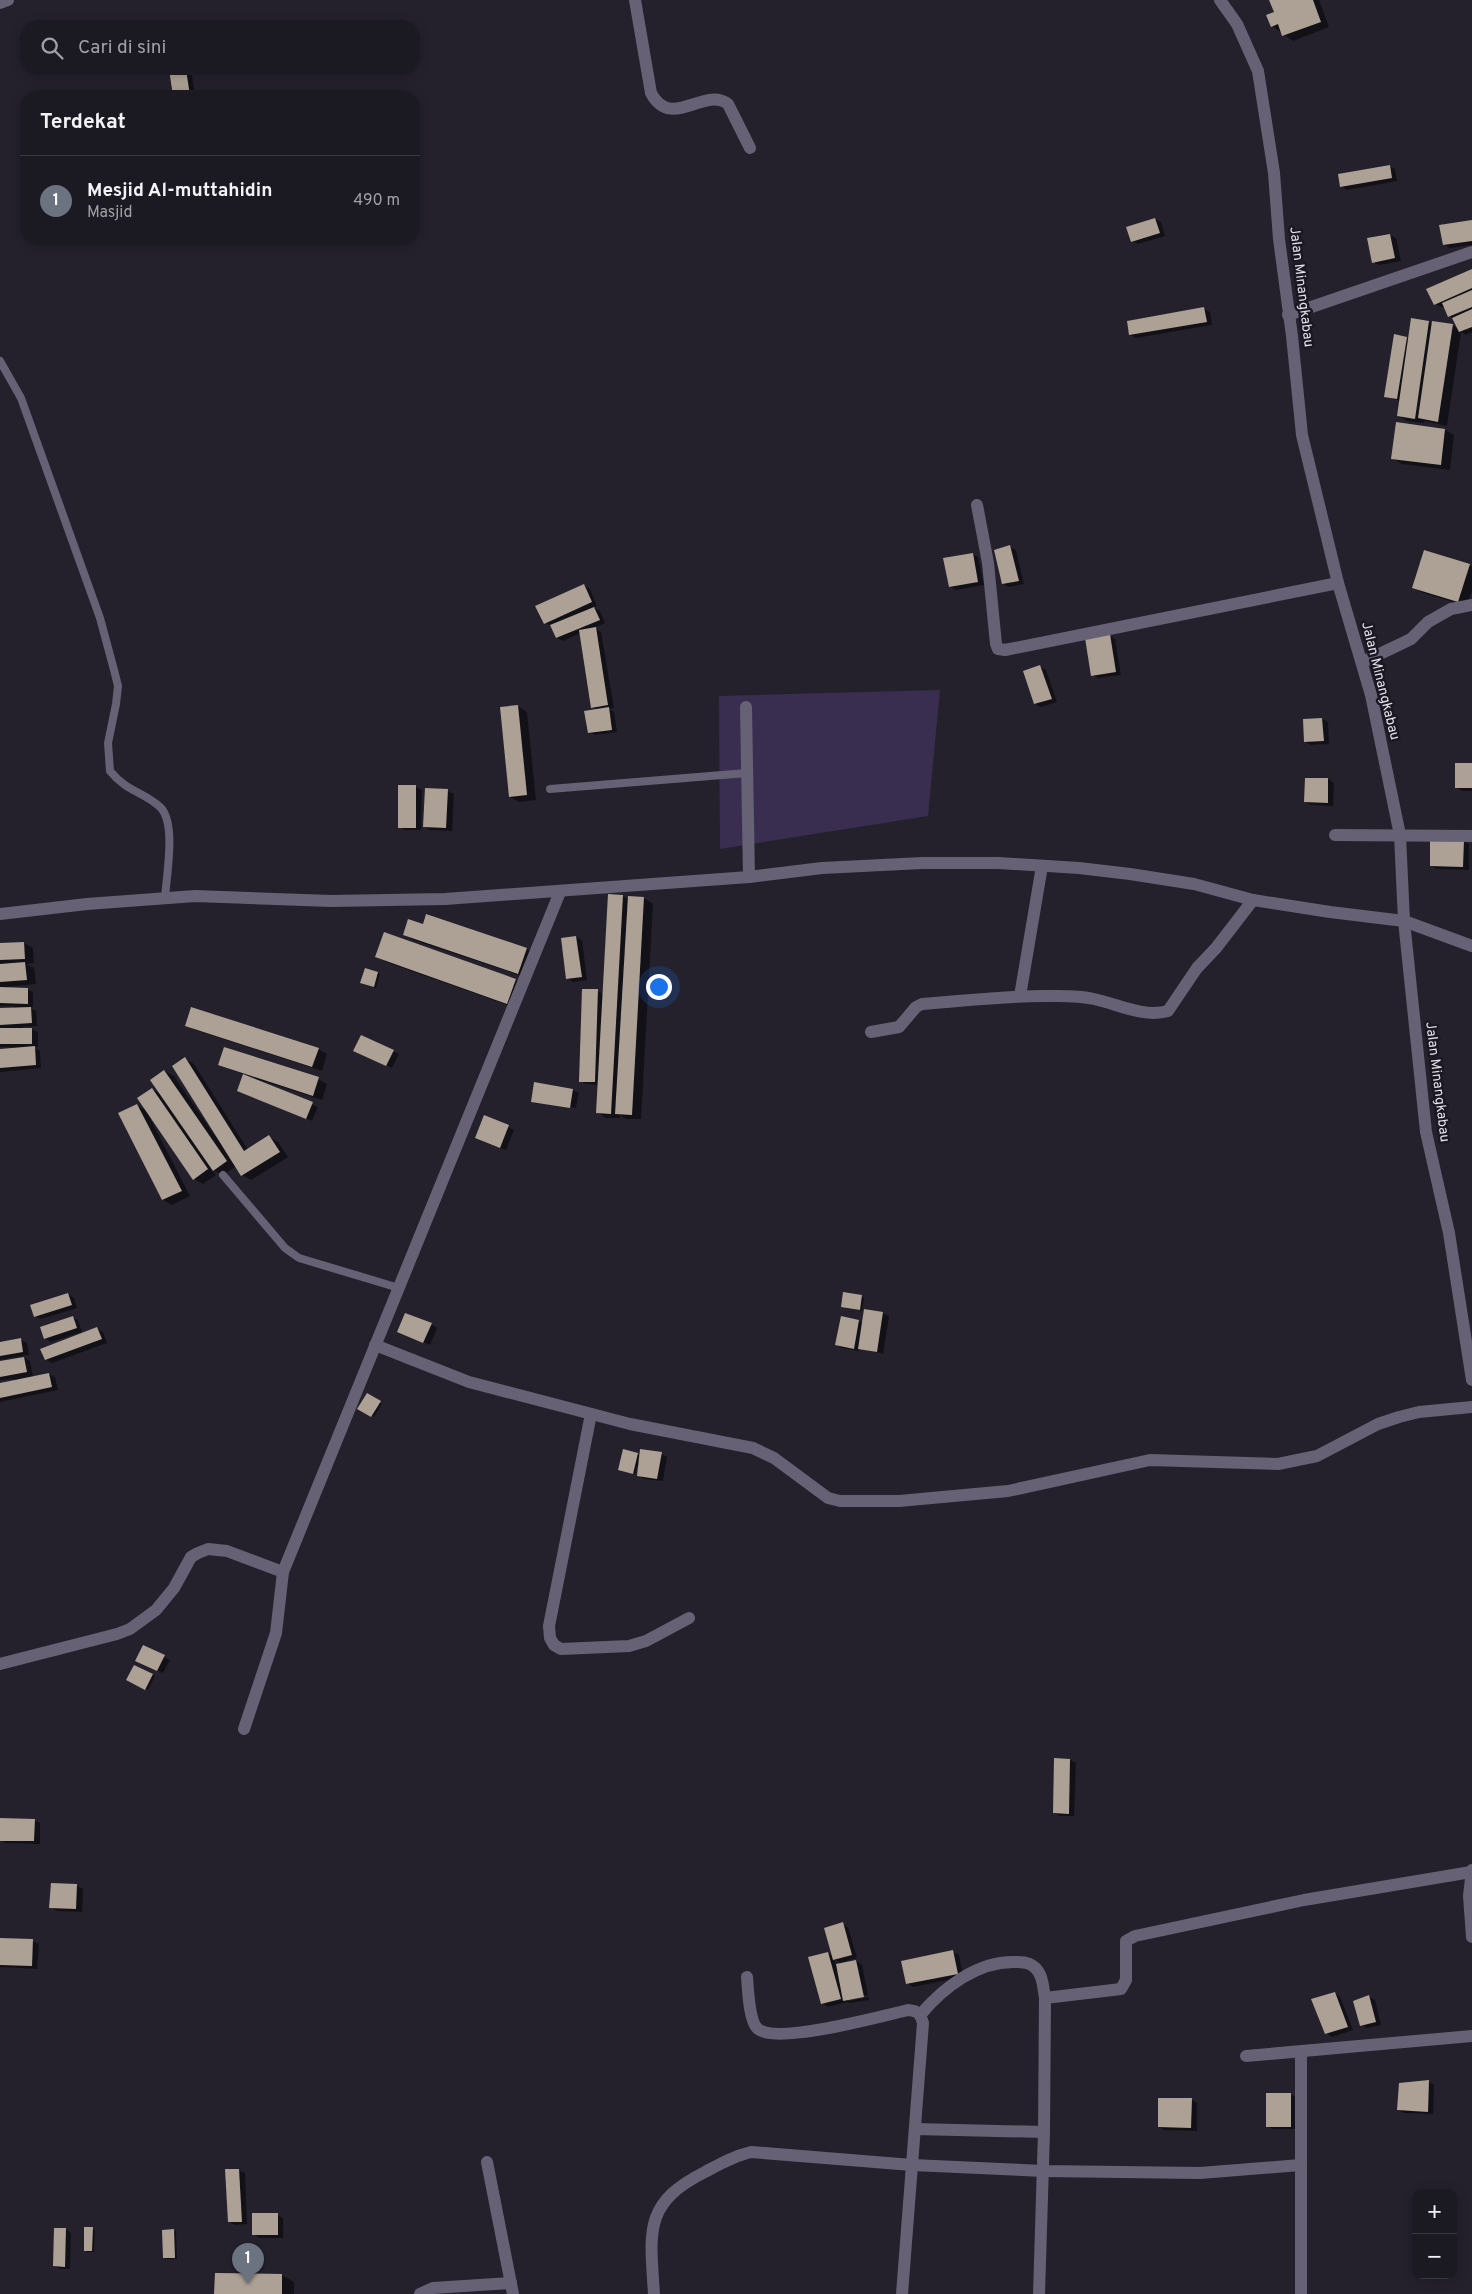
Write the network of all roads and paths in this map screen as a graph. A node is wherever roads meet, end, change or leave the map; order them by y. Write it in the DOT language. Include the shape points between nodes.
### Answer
graph roads {
  1 [pos="8,0"];
  2 [pos="635,0"];
  3 [pos="1220,0"];
  4 [pos="0,3"];
  5 [pos="750,148"];
  6 [pos="1472,252"];
  7 [pos="1288,315"];
  8 [pos="0,361"];
  9 [pos="978,505"];
  10 [pos="1338,583"];
  11 [pos="1472,605"];
  12 [pos="1363,662"];
  13 [pos="746,707"];
  14 [pos="747,774"];
  15 [pos="550,790"];
  16 [pos="1335,835"];
  17 [pos="1400,835"];
  18 [pos="1472,836"];
  19 [pos="1042,866"];
  20 [pos="749,877"];
  21 [pos="560,892"];
  22 [pos="165,899"];
  23 [pos="1253,900"];
  24 [pos="0,914"];
  25 [pos="1404,920"];
  26 [pos="1472,946"];
  27 [pos="1020,996"];
  28 [pos="871,1032"];
  29 [pos="223,1175"];
  30 [pos="398,1288"];
  31 [pos="375,1344"];
  32 [pos="1472,1380"];
  33 [pos="1472,1407"];
  34 [pos="591,1414"];
  35 [pos="283,1572"];
  36 [pos="689,1618"];
  37 [pos="0,1664"];
  38 [pos="244,1729"];
  39 [pos="1472,1871"];
  40 [pos="1472,1936"];
  41 [pos="747,1978"];
  42 [pos="1045,1998"];
  43 [pos="920,2014"];
  44 [pos="1472,2036"];
  45 [pos="1301,2052"];
  46 [pos="1246,2056"];
  47 [pos="915,2129"];
  48 [pos="1044,2132"];
  49 [pos="487,2162"];
  50 [pos="912,2165"];
  51 [pos="1300,2165"];
  52 [pos="1043,2171"];
  53 [pos="512,2288"];
  54 [pos="420,2294"];
  55 [pos="654,2294"];
  56 [pos="902,2294"];
  57 [pos="1039,2294"];
  58 [pos="1301,2294"];
  1 -- 4 [label="street"];
  2 -- 5 [label="street" via="651,93 656,102 664,108 676,109 715,99 724,100"];
  3 -- 7 [label="street, Jalan Minangkabau" via="1236,24 1258,71 1274,173"];
  6 -- 7 [label="street"];
  7 -- 10 [label="street, Jalan Minangkabau" via="1302,435"];
  8 -- 22 [label="lane" via="21,398 100,618 114,670 118,686 108,743 110,771 131,790 161,808 168,819"];
  9 -- 10 [label="street" via="998,649"];
  10 -- 12 [label="street, Jalan Minangkabau"];
  11 -- 12 [label="street" via="1451,609 1428,622 1411,640"];
  12 -- 17 [label="street, Jalan Minangkabau"];
  13 -- 14 [label="street"];
  14 -- 15 [label="lane"];
  14 -- 20 [label="street"];
  16 -- 17 [label="street"];
  17 -- 18 [label="street"];
  17 -- 25 [label="street, Jalan Minangkabau"];
  19 -- 20 [label="street" via="922,863 822,868"];
  19 -- 23 [label="street" via="1194,884"];
  19 -- 27 [label="street"];
  20 -- 21 [label="street"];
  21 -- 22 [label="street" via="426,900 331,901 195,896"];
  21 -- 30 [label="street"];
  22 -- 24 [label="street"];
  23 -- 25 [label="street"];
  23 -- 27 [label="street" via="1197,968 1168,1011 1144,1013 1092,998"];
  25 -- 26 [label="street"];
  25 -- 32 [label="street, Jalan Minangkabau" via="1426,1132 1449,1233"];
  27 -- 28 [label="street" via="922,1004 899,1027"];
  29 -- 30 [label="lane" via="285,1248 299,1258"];
  30 -- 31 [label="street"];
  31 -- 34 [label="street" via="469,1382"];
  31 -- 35 [label="street"];
  33 -- 34 [label="street" via="1399,1417 1378,1424 1317,1456 1298,1461 1247,1464 1150,1460 1008,1491 899,1501 828,1498 774,1458 753,1448"];
  34 -- 36 [label="street" via="561,1557 549,1626 550,1638 561,1649 629,1646 646,1641"];
  35 -- 37 [label="street" via="226,1551 208,1549 191,1556 174,1588 156,1610 130,1628"];
  35 -- 38 [label="street" via="276,1633"];
  39 -- 40 [label="street" via="1468,1896"];
  39 -- 42 [label="street" via="1304,1900 1134,1936 1126,1941 1126,1980 1122,1989"];
  41 -- 43 [label="street" via="752,2021 766,2033 836,2027 908,2010 916,2010"];
  42 -- 43 [label="street" via="1042,1977 1033,1966 1023,1962 1001,1962 969,1974 934,1999"];
  42 -- 48 [label="street"];
  43 -- 47 [label="street" via="923,2023"];
  44 -- 45 [label="street"];
  45 -- 46 [label="street"];
  45 -- 51 [label="street"];
  47 -- 48 [label="street"];
  47 -- 50 [label="street"];
  48 -- 52 [label="street"];
  49 -- 53 [label="street"];
  50 -- 52 [label="street"];
  50 -- 55 [label="street" via="760,2152 740,2154 687,2181 665,2198 652,2234"];
  50 -- 56 [label="street"];
  51 -- 52 [label="street" via="1200,2173"];
  51 -- 58 [label="street"];
  52 -- 57 [label="street"];
  53 -- 54 [label="street" via="433,2288"];
}
